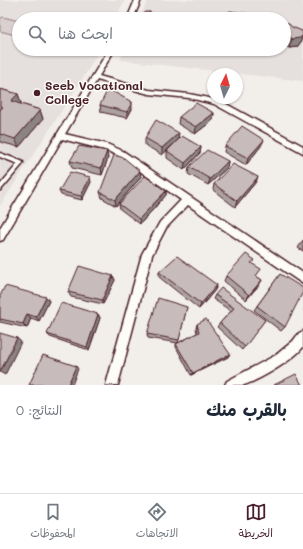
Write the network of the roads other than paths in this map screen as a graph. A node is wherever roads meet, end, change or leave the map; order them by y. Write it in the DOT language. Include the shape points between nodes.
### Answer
graph roads {
  1 [pos="138,0"];
  2 [pos="133,12"];
  3 [pos="108,56"];
  4 [pos="95,77"];
  5 [pos="60,136"];
  6 [pos="303,150"];
  7 [pos="0,155"];
  8 [pos="0,188"];
  9 [pos="188,199"];
  10 [pos="0,237"];
  11 [pos="303,279"];
  12 [pos="303,337"];
  13 [pos="112,385"];
  14 [pos="232,385"];
  1 -- 2 [label="street"];
  3 -- 4 [label="street"];
  4 -- 5 [label="street"];
  4 -- 6 [label="street" via="149,92 216,102"];
  5 -- 9 [label="street" via="107,147 120,153"];
  5 -- 10 [label="street"];
  7 -- 8 [label="lane" via="21,163"];
  9 -- 11 [label="street"];
  9 -- 13 [label="street" via="163,224 147,254"];
  12 -- 14 [label="street" via="289,354"];
}
